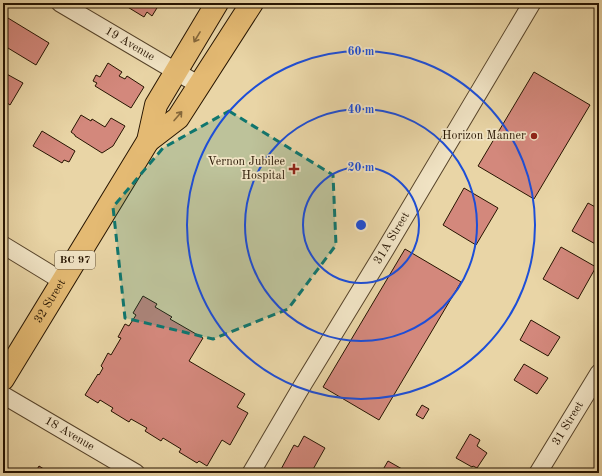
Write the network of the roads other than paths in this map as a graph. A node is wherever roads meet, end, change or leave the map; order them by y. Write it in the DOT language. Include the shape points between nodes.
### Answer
graph roads {
  1 [pos="60,3"];
  2 [pos="217,3"];
  3 [pos="252,3"];
  4 [pos="532,3"];
  5 [pos="176,71"];
  6 [pos="199,85"];
  7 [pos="148,141"];
  8 [pos="3,245"];
  9 [pos="62,281"];
  10 [pos="599,373"];
  11 [pos="3,379"];
  12 [pos="3,395"];
  13 [pos="136,473"];
  14 [pos="251,473"];
  15 [pos="538,473"];
  1 -- 5 [label="street, 19 Avenue"];
  2 -- 5 [label="highway, 32 Street / BC 97, one-way"];
  3 -- 6 [label="highway, 32 Street / BC 97"];
  4 -- 14 [label="street, 31A Street"];
  5 -- 6 [label="street, 19 Avenue"];
  5 -- 7 [label="highway, 32 Street / BC 97" via="156,105"];
  7 -- 6 [label="highway, 32 Street / BC 97, one-way" via="178,118"];
  7 -- 9 [label="highway, 32 Street / BC 97"];
  8 -- 9 [label="street"];
  9 -- 11 [label="highway, 32 Street / BC 97"];
  10 -- 15 [label="street, 31 Street"];
  12 -- 13 [label="street, 18 Avenue"];
}
